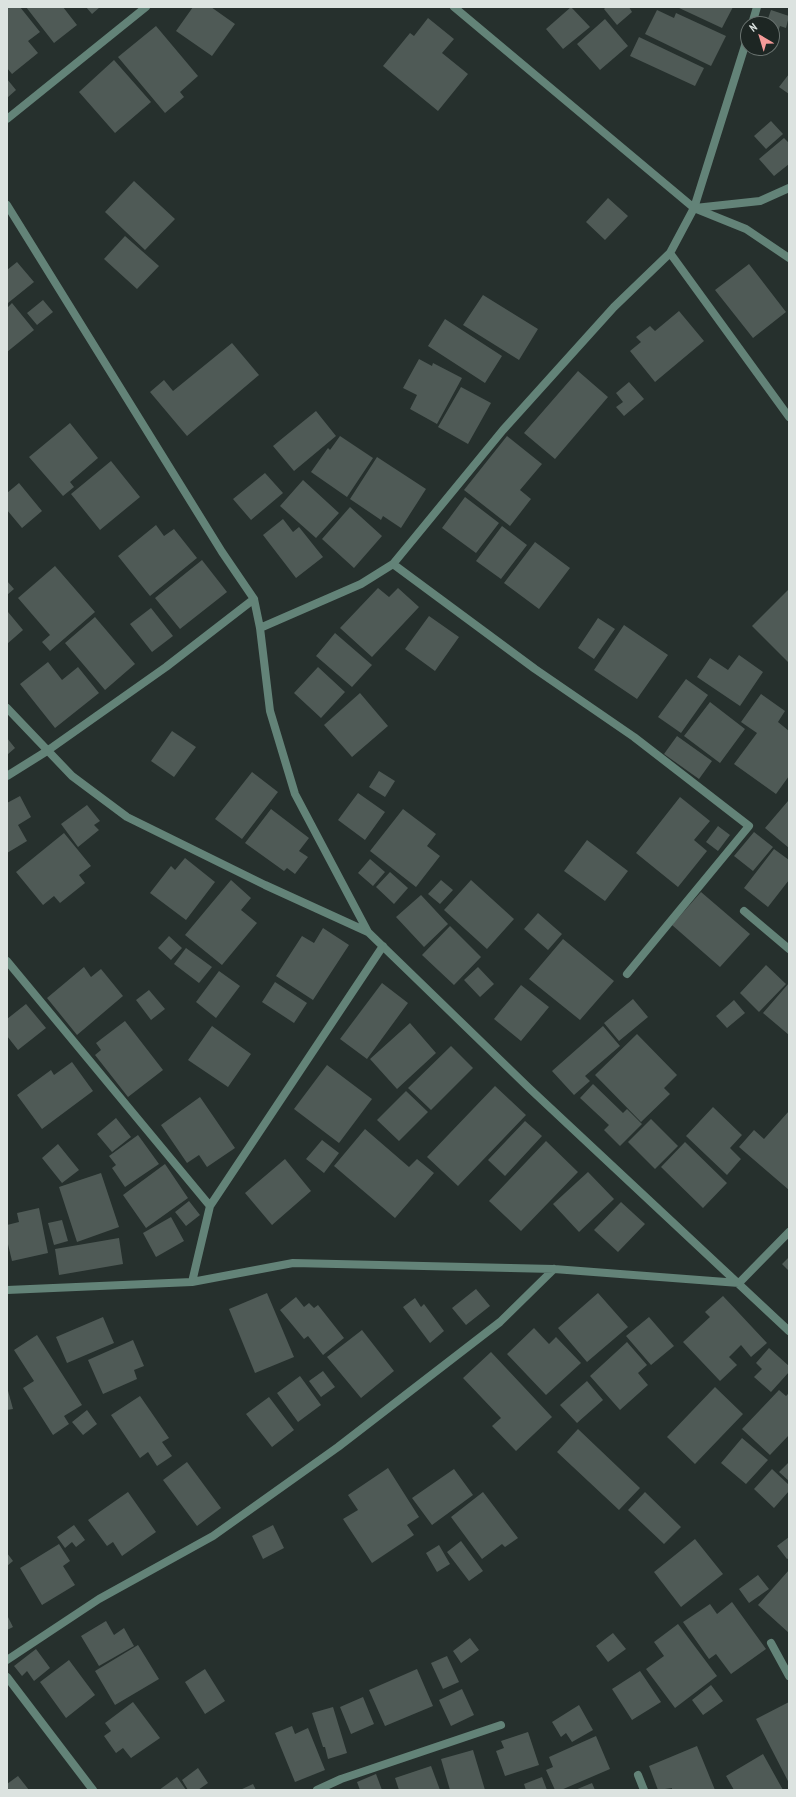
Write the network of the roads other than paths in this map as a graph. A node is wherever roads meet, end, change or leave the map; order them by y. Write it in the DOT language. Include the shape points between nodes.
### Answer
graph roads {
  1 [pos="146,7"];
  2 [pos="454,7"];
  3 [pos="742,56"];
  4 [pos="7,119"];
  5 [pos="789,188"];
  6 [pos="7,205"];
  7 [pos="694,208"];
  8 [pos="670,253"];
  9 [pos="789,258"];
  10 [pos="789,417"];
  11 [pos="393,564"];
  12 [pos="254,599"];
  13 [pos="260,628"];
  14 [pos="7,708"];
  15 [pos="47,751"];
  16 [pos="7,776"];
  17 [pos="744,911"];
  18 [pos="368,932"];
  19 [pos="382,946"];
  20 [pos="789,949"];
  21 [pos="7,961"];
  22 [pos="627,974"];
  23 [pos="210,1206"];
  24 [pos="789,1232"];
  25 [pos="554,1269"];
  26 [pos="192,1282"];
  27 [pos="739,1283"];
  28 [pos="7,1290"];
  29 [pos="789,1331"];
  30 [pos="772,1643"];
  31 [pos="7,1660"];
  32 [pos="789,1676"];
  33 [pos="7,1677"];
  34 [pos="501,1725"];
  35 [pos="638,1775"];
  36 [pos="93,1790"];
  37 [pos="317,1790"];
  38 [pos="644,1790"];
  1 -- 4 [label="street"];
  2 -- 7 [label="street"];
  3 -- 7 [label="street"];
  5 -- 7 [label="street" via="760,201"];
  6 -- 12 [label="street" via="222,552"];
  7 -- 8 [label="street"];
  7 -- 9 [label="street" via="746,229"];
  8 -- 10 [label="street"];
  8 -- 11 [label="street" via="614,307 503,430"];
  11 -- 13 [label="street" via="361,584"];
  11 -- 22 [label="street" via="535,670 634,737 749,826"];
  12 -- 13 [label="street"];
  12 -- 15 [label="street" via="166,667"];
  13 -- 18 [label="street" via="270,712 295,794"];
  14 -- 15 [label="street"];
  15 -- 16 [label="street"];
  15 -- 18 [label="street" via="72,776 128,817 265,885"];
  17 -- 20 [label="street"];
  18 -- 19 [label="street"];
  19 -- 23 [label="street"];
  19 -- 27 [label="street" via="528,1088"];
  21 -- 23 [label="street"];
  23 -- 26 [label="street"];
  24 -- 27 [label="street"];
  25 -- 26 [label="street" via="293,1263"];
  25 -- 27 [label="street"];
  25 -- 31 [label="street" via="500,1322 338,1447 220,1532 99,1599"];
  26 -- 28 [label="street"];
  27 -- 29 [label="street"];
  30 -- 32 [label="street"];
  33 -- 36 [label="street"];
  34 -- 37 [label="street" via="341,1779"];
  35 -- 38 [label="street"];
}
